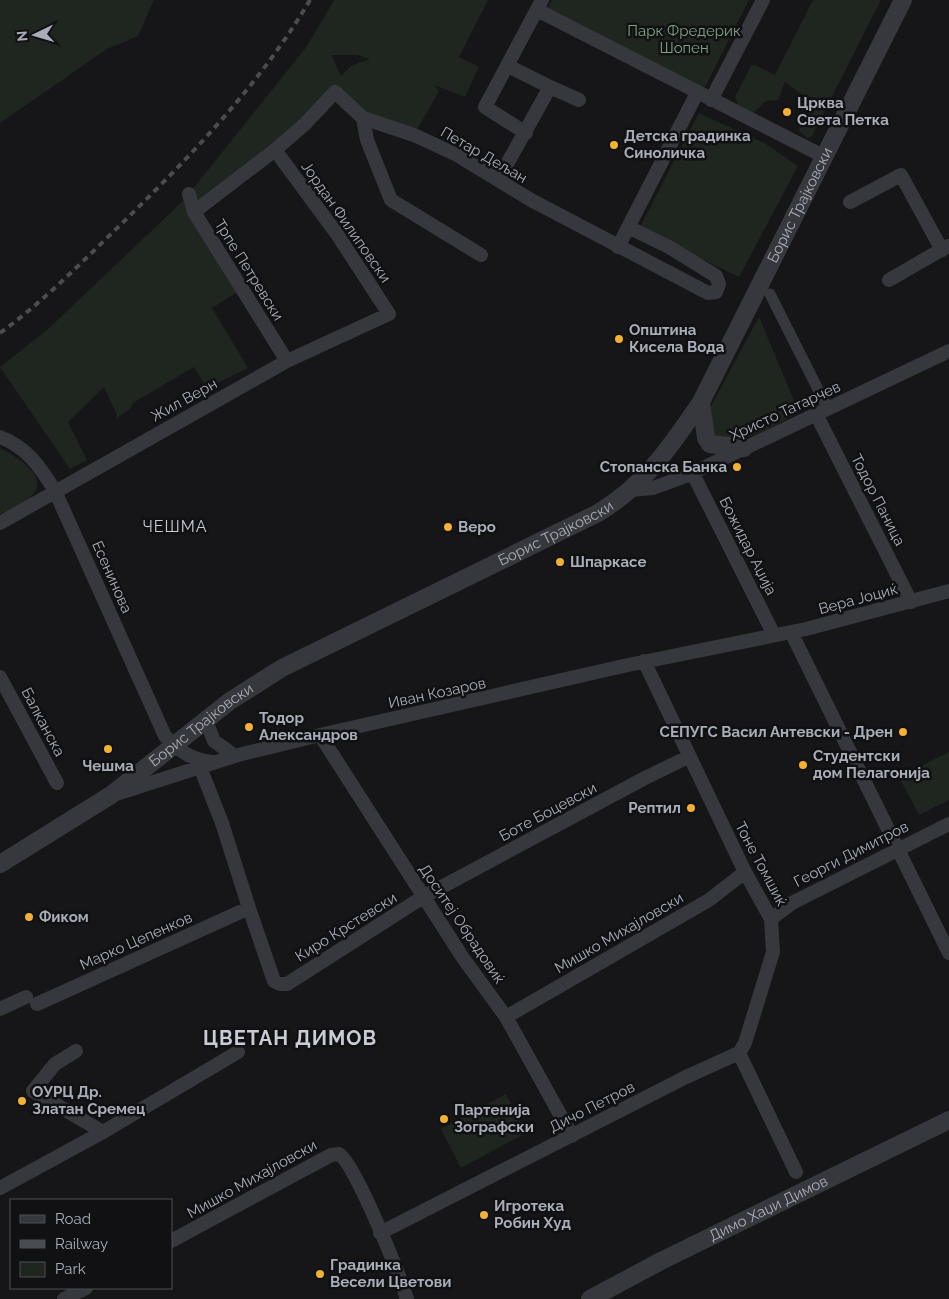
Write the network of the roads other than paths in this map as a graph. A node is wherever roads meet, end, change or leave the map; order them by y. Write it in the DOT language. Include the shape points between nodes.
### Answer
graph roads {
  1 [pos="763,0"];
  2 [pos="903,0"];
  3 [pos="539,5"];
  4 [pos="508,66"];
  5 [pos="550,88"];
  6 [pos="697,92"];
  7 [pos="579,100"];
  8 [pos="712,100"];
  9 [pos="363,118"];
  10 [pos="526,133"];
  11 [pos="275,150"];
  12 [pos="823,156"];
  13 [pos="498,180"];
  14 [pos="189,194"];
  15 [pos="850,202"];
  16 [pos="194,212"];
  17 [pos="628,227"];
  18 [pos="618,247"];
  19 [pos="946,248"];
  20 [pos="481,255"];
  21 [pos="888,280"];
  22 [pos="770,294"];
  23 [pos="389,314"];
  24 [pos="949,351"];
  25 [pos="287,361"];
  26 [pos="701,402"];
  27 [pos="822,411"];
  28 [pos="0,437"];
  29 [pos="744,448"];
  30 [pos="692,472"];
  31 [pos="631,490"];
  32 [pos="55,491"];
  33 [pos="0,523"];
  34 [pos="949,592"];
  35 [pos="910,602"];
  36 [pos="791,632"];
  37 [pos="774,635"];
  38 [pos="644,662"];
  39 [pos="0,677"];
  40 [pos="206,721"];
  41 [pos="320,735"];
  42 [pos="175,747"];
  43 [pos="236,756"];
  44 [pos="688,757"];
  45 [pos="215,762"];
  46 [pos="200,767"];
  47 [pos="57,783"];
  48 [pos="111,796"];
  49 [pos="949,824"];
  50 [pos="897,849"];
  51 [pos="0,864"];
  52 [pos="745,872"];
  53 [pos="423,897"];
  54 [pos="248,908"];
  55 [pos="772,919"];
  56 [pos="949,953"];
  57 [pos="0,1008"];
  58 [pos="506,1017"];
  59 [pos="76,1051"];
  60 [pos="238,1052"];
  61 [pos="739,1053"];
  62 [pos="949,1120"];
  63 [pos="103,1132"];
  64 [pos="572,1136"];
  65 [pos="796,1172"];
  66 [pos="0,1188"];
  67 [pos="380,1232"];
  68 [pos="172,1241"];
  69 [pos="84,1289"];
  70 [pos="64,1299"];
  71 [pos="407,1299"];
  72 [pos="590,1299"];
  1 -- 8 [label="street"];
  2 -- 12 [label="street, Борис Трајковски"];
  3 -- 4 [label="street"];
  3 -- 6 [label="street"];
  4 -- 5 [label="street"];
  4 -- 10 [label="street" via="485,107"];
  5 -- 7 [label="street"];
  5 -- 10 [label="street"];
  6 -- 8 [label="street"];
  6 -- 17 [label="street"];
  8 -- 12 [label="street"];
  9 -- 11 [label="street, Петар Дељан" via="335,92"];
  9 -- 13 [label="street, Петар Дељан" via="414,135 457,155"];
  9 -- 20 [label="street" via="367,140 391,200"];
  10 -- 13 [label="street"];
  11 -- 16 [label="street"];
  11 -- 23 [label="street, Јордан Филиповски" via="337,234"];
  12 -- 26 [label="street, Борис Трајковски"];
  13 -- 18 [label="street, Петар Дељан"];
  14 -- 16 [label="street, Трпе Петревски"];
  15 -- 19 [label="street" via="901,175"];
  16 -- 25 [label="street, Трпе Петревски"];
  17 -- 18 [label="street"];
  17 -- 18 [label="street, Петар Дељан" via="716,276 719,284 716,292 708,293"];
  19 -- 21 [label="street"];
  22 -- 27 [label="street"];
  23 -- 25 [label="street, Жил Верн"];
  24 -- 27 [label="street, Христо Татарчев"];
  25 -- 32 [label="street, Жил Верн"];
  26 -- 29 [label="street" via="706,438 710,444"];
  26 -- 31 [label="street, Борис Трајковски" via="667,451"];
  27 -- 29 [label="street, Христо Татарчев"];
  27 -- 35 [label="street, Тодор Паница"];
  28 -- 32 [label="street, Есенинова" via="32,457"];
  29 -- 30 [label="street, Христо Татарчев"];
  30 -- 31 [label="street, Христо Татарчев" via="653,488"];
  30 -- 37 [label="street, Божидар Аџија"];
  31 -- 40 [label="street, Борис Трајковски" via="598,513 282,668"];
  32 -- 33 [label="street, Жил Верн"];
  32 -- 42 [label="street, Есенинова" via="165,736"];
  34 -- 35 [label="street, Вера Јоциќ"];
  35 -- 36 [label="street, Вера Јоциќ"];
  36 -- 37 [label="street, Вера Јоциќ"];
  36 -- 50 [label="street"];
  37 -- 38 [label="street, Иван Козаров"];
  38 -- 41 [label="street, Иван Козаров"];
  38 -- 44 [label="street, Тоне Томшиќ"];
  39 -- 47 [label="street, Балканска"];
  40 -- 42 [label="street, Борис Трајковски"];
  40 -- 43 [label="street" via="214,741"];
  41 -- 43 [label="street, Иван Козаров"];
  41 -- 53 [label="street, Доситеј Обрадовиќ"];
  42 -- 45 [label="street" via="193,759"];
  42 -- 48 [label="street, Борис Трајковски"];
  43 -- 45 [label="street, Иван Козаров"];
  44 -- 52 [label="street, Тоне Томшиќ"];
  44 -- 53 [label="street, Боте Боцевски"];
  45 -- 46 [label="street, Иван Козаров"];
  46 -- 48 [label="street, Иван Козаров"];
  46 -- 54 [label="street" via="222,823"];
  48 -- 51 [label="street, Борис Трајковски"];
  49 -- 50 [label="street, Георги Димитров"];
  50 -- 55 [label="street, Георги Димитров" via="792,903"];
  50 -- 56 [label="street"];
  52 -- 55 [label="street, Тоне Томшиќ"];
  52 -- 58 [label="street, Мишко Михајловски" via="709,900"];
  53 -- 54 [label="street, Киро Крстевски" via="286,984 274,981"];
  53 -- 58 [label="street, Доситеј Обрадовиќ"];
  54 -- 57 [label="street, Марко Цепенков" via="31,1000"];
  55 -- 61 [label="street, Тоне Томшиќ" via="773,952"];
  58 -- 64 [label="street, Доситеј Обрадовиќ"];
  59 -- 63 [label="street" via="55,1064 33,1091"];
  60 -- 63 [label="street"];
  61 -- 64 [label="street, Дичо Петров"];
  61 -- 65 [label="street"];
  62 -- 72 [label="street, Димо Хаџи Димов"];
  63 -- 66 [label="street"];
  64 -- 67 [label="street, Дичо Петров"];
  67 -- 68 [label="street, Мишко Михајловски" via="346,1161 336,1154"];
  67 -- 71 [label="street, Мишко Михајловски"];
  69 -- 70 [label="street"];
}
